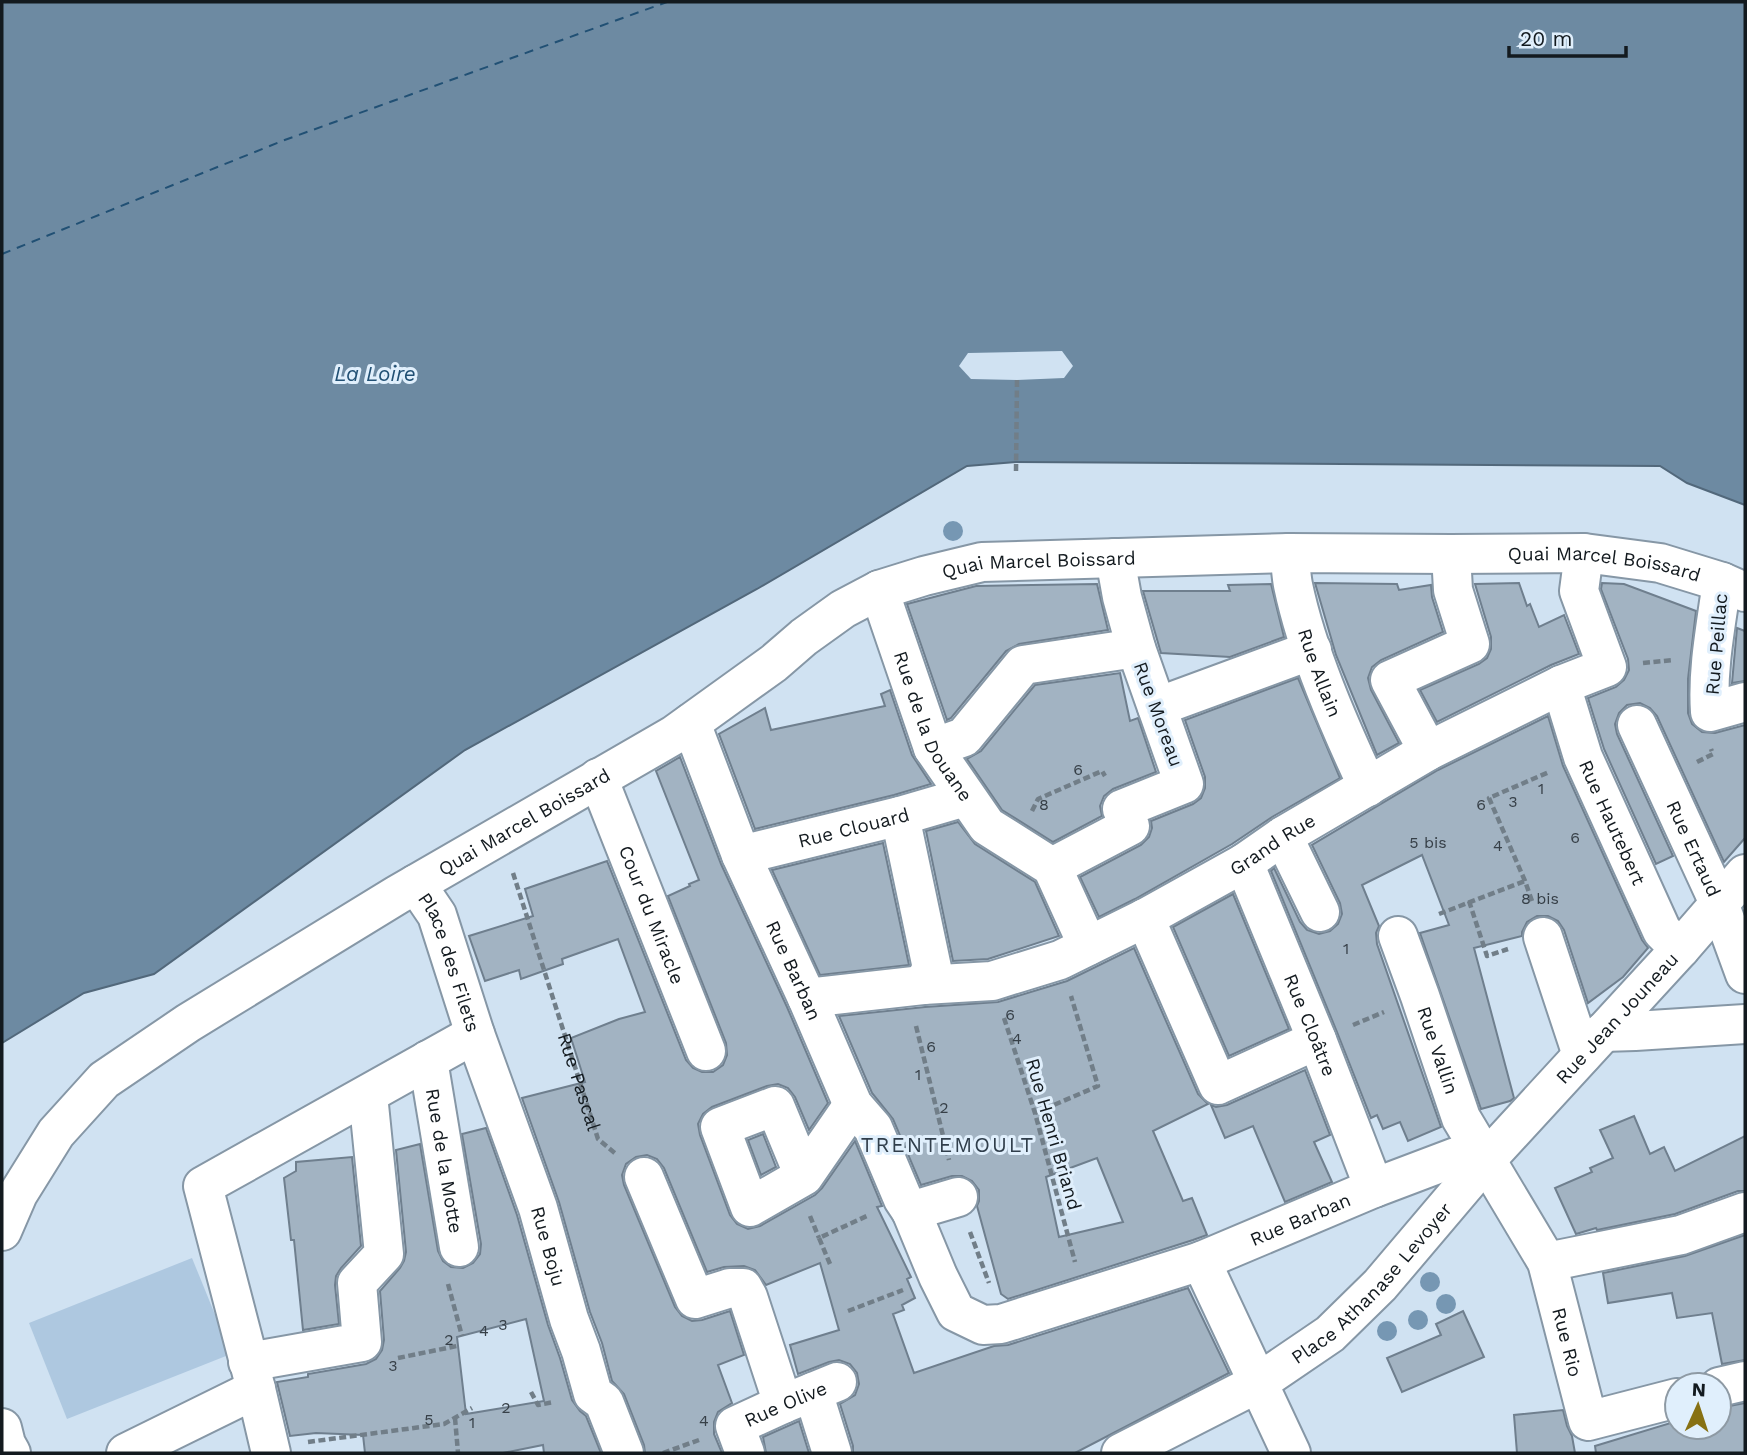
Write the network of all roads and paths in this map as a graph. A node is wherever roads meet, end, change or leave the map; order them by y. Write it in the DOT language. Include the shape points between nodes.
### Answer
graph roads {
  1 [pos="1017,380"];
  2 [pos="1016,471"];
  3 [pos="1289,553"];
  4 [pos="1584,553"];
  5 [pos="1451,554"];
  6 [pos="1115,558"];
  7 [pos="1733,587"];
  8 [pos="879,590"];
  9 [pos="1136,648"];
  10 [pos="1312,650"];
  11 [pos="1686,659"];
  12 [pos="1607,667"];
  13 [pos="1561,685"];
  14 [pos="1745,702"];
  15 [pos="1157,707"];
  16 [pos="691,723"];
  17 [pos="1637,725"];
  18 [pos="933,748"];
  19 [pos="1428,751"];
  20 [pos="1583,757"];
  21 [pos="598,778"];
  22 [pos="1368,787"];
  23 [pos="965,797"];
  24 [pos="1122,809"];
  25 [pos="901,817"];
  26 [pos="501,835"];
  27 [pos="1283,836"];
  28 [pos="1013,841"];
  29 [pos="741,855"];
  30 [pos="1244,863"];
  31 [pos="1052,867"];
  32 [pos="1745,874"];
  33 [pos="416,884"];
  34 [pos="1469,901"];
  35 [pos="1719,903"];
  36 [pos="1320,912"];
  37 [pos="1439,914"];
  38 [pos="1145,918"];
  39 [pos="1398,936"];
  40 [pos="1544,937"];
  41 [pos="1680,949"];
  42 [pos="1074,953"];
  43 [pos="1745,974"];
  44 [pos="992,981"];
  45 [pos="923,985"];
  46 [pos="1420,996"];
  47 [pos="807,998"];
  48 [pos="1745,1024"];
  49 [pos="475,1034"];
  50 [pos="1317,1040"];
  51 [pos="1592,1043"];
  52 [pos="706,1051"];
  53 [pos="428,1060"];
  54 [pos="368,1095"];
  55 [pos="853,1105"];
  56 [pos="1035,1113"];
  57 [pos="1482,1164"];
  58 [pos="804,1176"];
  59 [pos="644,1177"];
  60 [pos="1374,1188"];
  61 [pos="958,1197"];
  62 [pos="907,1205"];
  63 [pos="1745,1212"];
  64 [pos="2,1231"];
  65 [pos="458,1247"];
  66 [pos="1201,1261"];
  67 [pos="1548,1262"];
  68 [pos="830,1264"];
  69 [pos="939,1276"];
  70 [pos="1085,1297"];
  71 [pos="848,1311"];
  72 [pos="1001,1324"];
  73 [pos="462,1336"];
  74 [pos="362,1342"];
  75 [pos="457,1346"];
  76 [pos="252,1376"];
  77 [pos="1258,1383"];
  78 [pos="811,1393"];
  79 [pos="1663,1402"];
  80 [pos="472,1408"];
  81 [pos="455,1418"];
  82 [pos="2,1428"];
  83 [pos="740,1440"];
  84 [pos="270,1450"];
  85 [pos="11,1453"];
  86 [pos="126,1453"];
  87 [pos="458,1453"];
  88 [pos="624,1453"];
  89 [pos="832,1453"];
  90 [pos="1121,1453"];
  91 [pos="1291,1453"];
  1 -- 2 [label="path"];
  3 -- 5 [label="street, Quai Marcel Boissard"];
  3 -- 6 [label="street, Quai Marcel Boissard"];
  3 -- 10 [label="street, Rue Allain"];
  4 -- 5 [label="street, Quai Marcel Boissard"];
  4 -- 7 [label="street, Quai Marcel Boissard" via="1660,563"];
  4 -- 12 [label="street" via="1580,591"];
  5 -- 19 [label="street" via="1453,590 1471,644 1390,680"];
  6 -- 8 [label="street, Quai Marcel Boissard" via="982,562"];
  6 -- 9 [label="street, Rue Moreau"];
  7 -- 14 [label="street, Rue Peillac" via="1710,690 1710,712"];
  8 -- 16 [label="street, Quai Marcel Boissard" via="804,636"];
  8 -- 18 [label="street, Rue de la Douane"];
  9 -- 15 [label="street, Rue Moreau"];
  9 -- 18 [label="street" via="1023,665 964,737"];
  10 -- 15 [label="street"];
  10 -- 22 [label="street, Rue Allain"];
  11 -- 12 [label="path"];
  12 -- 13 [label="street, Grand Rue"];
  13 -- 19 [label="street, Grand Rue"];
  13 -- 20 [label="street, Rue Hautebert"];
  15 -- 24 [label="street, Rue Moreau" via="1184,783"];
  16 -- 21 [label="street, Quai Marcel Boissard"];
  16 -- 29 [label="street, Rue Barban"];
  17 -- 35 [label="street, Rue Ertaud"];
  18 -- 23 [label="street, Rue de la Douane"];
  19 -- 22 [label="street, Grand Rue"];
  20 -- 34 [label="path" via="1489,798 1525,881"];
  20 -- 41 [label="street, Rue Hautebert" via="1662,931"];
  21 -- 26 [label="street, Quai Marcel Boissard"];
  21 -- 52 [label="street, Cour du Miracle"];
  22 -- 27 [label="street, Grand Rue"];
  23 -- 25 [label="street, Rue Clouard"];
  23 -- 28 [label="street, Rue de la Douane" via="987,826"];
  24 -- 28 [label="path" via="1102,771 1038,799"];
  24 -- 31 [label="street" via="1130,826"];
  25 -- 29 [label="street, Rue Clouard"];
  25 -- 45 [label="street" via="932,968"];
  26 -- 33 [label="street, Quai Marcel Boissard"];
  26 -- 59 [label="path, Rue Pascal" via="598,1139"];
  27 -- 30 [label="street, Grand Rue"];
  27 -- 36 [label="street"];
  28 -- 31 [label="street, Rue de la Douane"];
  29 -- 47 [label="street, Rue Barban"];
  30 -- 38 [label="street, Grand Rue"];
  30 -- 50 [label="street, Rue Cloâtre"];
  31 -- 42 [label="street"];
  32 -- 35 [label="street, Rue Jean Jouneau"];
  33 -- 49 [label="street, Place des Filets" via="437,915"];
  33 -- 64 [label="street, Place des Filets" via="188,1023 104,1080 56,1133 18,1194"];
  34 -- 37 [label="path"];
  34 -- 40 [label="path" via="1487,956"];
  35 -- 41 [label="street, Rue Jean Jouneau"];
  35 -- 43 [label="street, Rue Ertaud"];
  38 -- 42 [label="street, Grand Rue"];
  38 -- 50 [label="street" via="1218,1085"];
  39 -- 46 [label="street, Rue Vallin"];
  40 -- 51 [label="street"];
  41 -- 51 [label="street, Rue Jean Jouneau"];
  42 -- 44 [label="street, Grand Rue"];
  42 -- 56 [label="path" via="1098,1086"];
  44 -- 45 [label="street, Grand Rue"];
  44 -- 56 [label="path, Rue Henri Briand"];
  45 -- 47 [label="street, Grand Rue"];
  45 -- 61 [label="path" via="912,1010"];
  46 -- 50 [label="path"];
  46 -- 57 [label="street, Rue Vallin" via="1461,1118"];
  47 -- 55 [label="street, Rue Barban"];
  48 -- 51 [label="street" via="1635,1031"];
  49 -- 53 [label="street, Place des Filets"];
  49 -- 88 [label="street, Rue Boju" via="538,1208 593,1394 604,1402"];
  50 -- 60 [label="street, Rue Cloâtre"];
  51 -- 57 [label="street, Rue Jean Jouneau"];
  53 -- 54 [label="street, Place des Filets"];
  53 -- 65 [label="street, Rue de la Motte"];
  54 -- 74 [label="street" via="384,1254 357,1283"];
  54 -- 76 [label="street, Place des Filets" via="203,1186"];
  55 -- 58 [label="street"];
  55 -- 62 [label="street, Rue Barban" via="873,1128"];
  56 -- 70 [label="path, Rue Henri Briand"];
  57 -- 60 [label="street, Rue Barban" via="1456,1157"];
  57 -- 67 [label="street"];
  57 -- 77 [label="street, Place Athanase Levoyer" via="1380,1284 1330,1334"];
  59 -- 78 [label="street" via="695,1299 743,1288"];
  60 -- 66 [label="street, Rue Barban"];
  61 -- 62 [label="street"];
  61 -- 72 [label="path"];
  62 -- 68 [label="path" via="819,1238"];
  62 -- 69 [label="street, Rue Barban"];
  63 -- 67 [label="street" via="1681,1236"];
  65 -- 73 [label="path, Rue de la Motte" via="444,1266"];
  66 -- 70 [label="street, Rue Barban"];
  66 -- 77 [label="street"];
  67 -- 79 [label="street, Rue Rio" via="1588,1421"];
  69 -- 71 [label="path"];
  69 -- 72 [label="street, Rue Barban" via="956,1312 983,1325"];
  70 -- 72 [label="street, Rue Barban"];
  74 -- 75 [label="path" via="386,1361"];
  74 -- 76 [label="street"];
  76 -- 84 [label="street"];
  76 -- 86 [label="street"];
  77 -- 90 [label="street, Place Athanase Levoyer"];
  77 -- 91 [label="street"];
  78 -- 83 [label="street, Rue Olive"];
  78 -- 89 [label="street"];
  80 -- 81 [label="path"];
  81 -- 84 [label="path" via="444,1424"];
  81 -- 87 [label="path"];
  82 -- 85 [label="street"];
}
